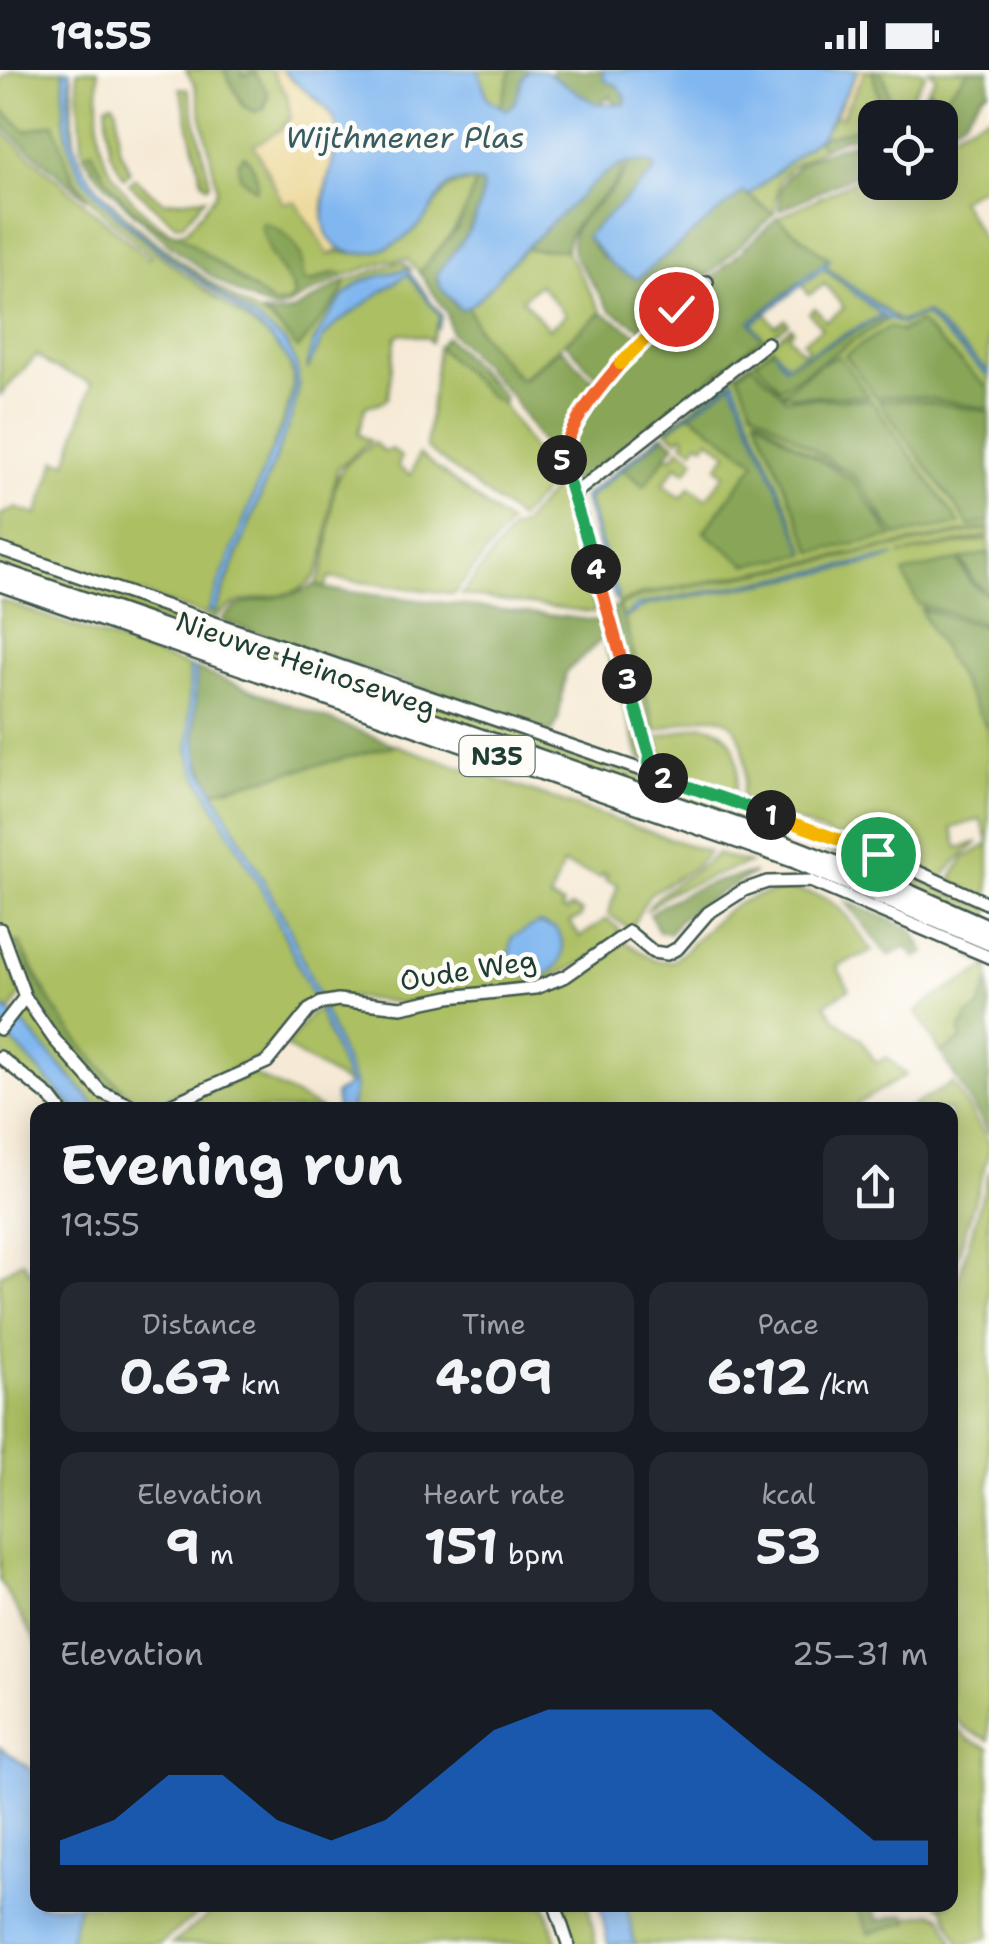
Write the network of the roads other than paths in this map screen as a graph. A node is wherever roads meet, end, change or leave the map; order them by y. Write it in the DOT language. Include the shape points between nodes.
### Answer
graph roads {
  1 [pos="707,282"];
  2 [pos="766,343"];
  3 [pos="573,492"];
  4 [pos="0,549"];
  5 [pos="0,570"];
  6 [pos="0,583"];
  7 [pos="648,772"];
  8 [pos="989,904"];
  9 [pos="989,928"];
  10 [pos="0,929"];
  11 [pos="989,942"];
  12 [pos="989,957"];
  13 [pos="22,1001"];
  14 [pos="0,1029"];
  15 [pos="0,1056"];
  16 [pos="54,1102"];
  17 [pos="122,1102"];
  18 [pos="176,1102"];
  19 [pos="557,1912"];
  20 [pos="568,1944"];
  1 -- 3 [label="street" via="646,335 588,406 562,456"];
  2 -- 3 [label="street"];
  3 -- 7 [label="street" via="650,756"];
  4 -- 7 [label="street"];
  5 -- 9 [label="highway, Nieuwe Heinoseweg / N35" via="746,830"];
  6 -- 11 [label="highway, Nieuwe Heinoseweg / N35" via="795,860"];
  7 -- 8 [label="street" via="833,836"];
  10 -- 13 [label="street"];
  12 -- 18 [label="street, Oude Weg" via="810,881 768,882 708,913 667,954 653,952 629,932 566,976 520,992 401,1007 320,1003 268,1062"];
  13 -- 14 [label="street"];
  13 -- 17 [label="street" via="91,1083"];
  15 -- 16 [label="street"];
  19 -- 20 [label="street"];
}
